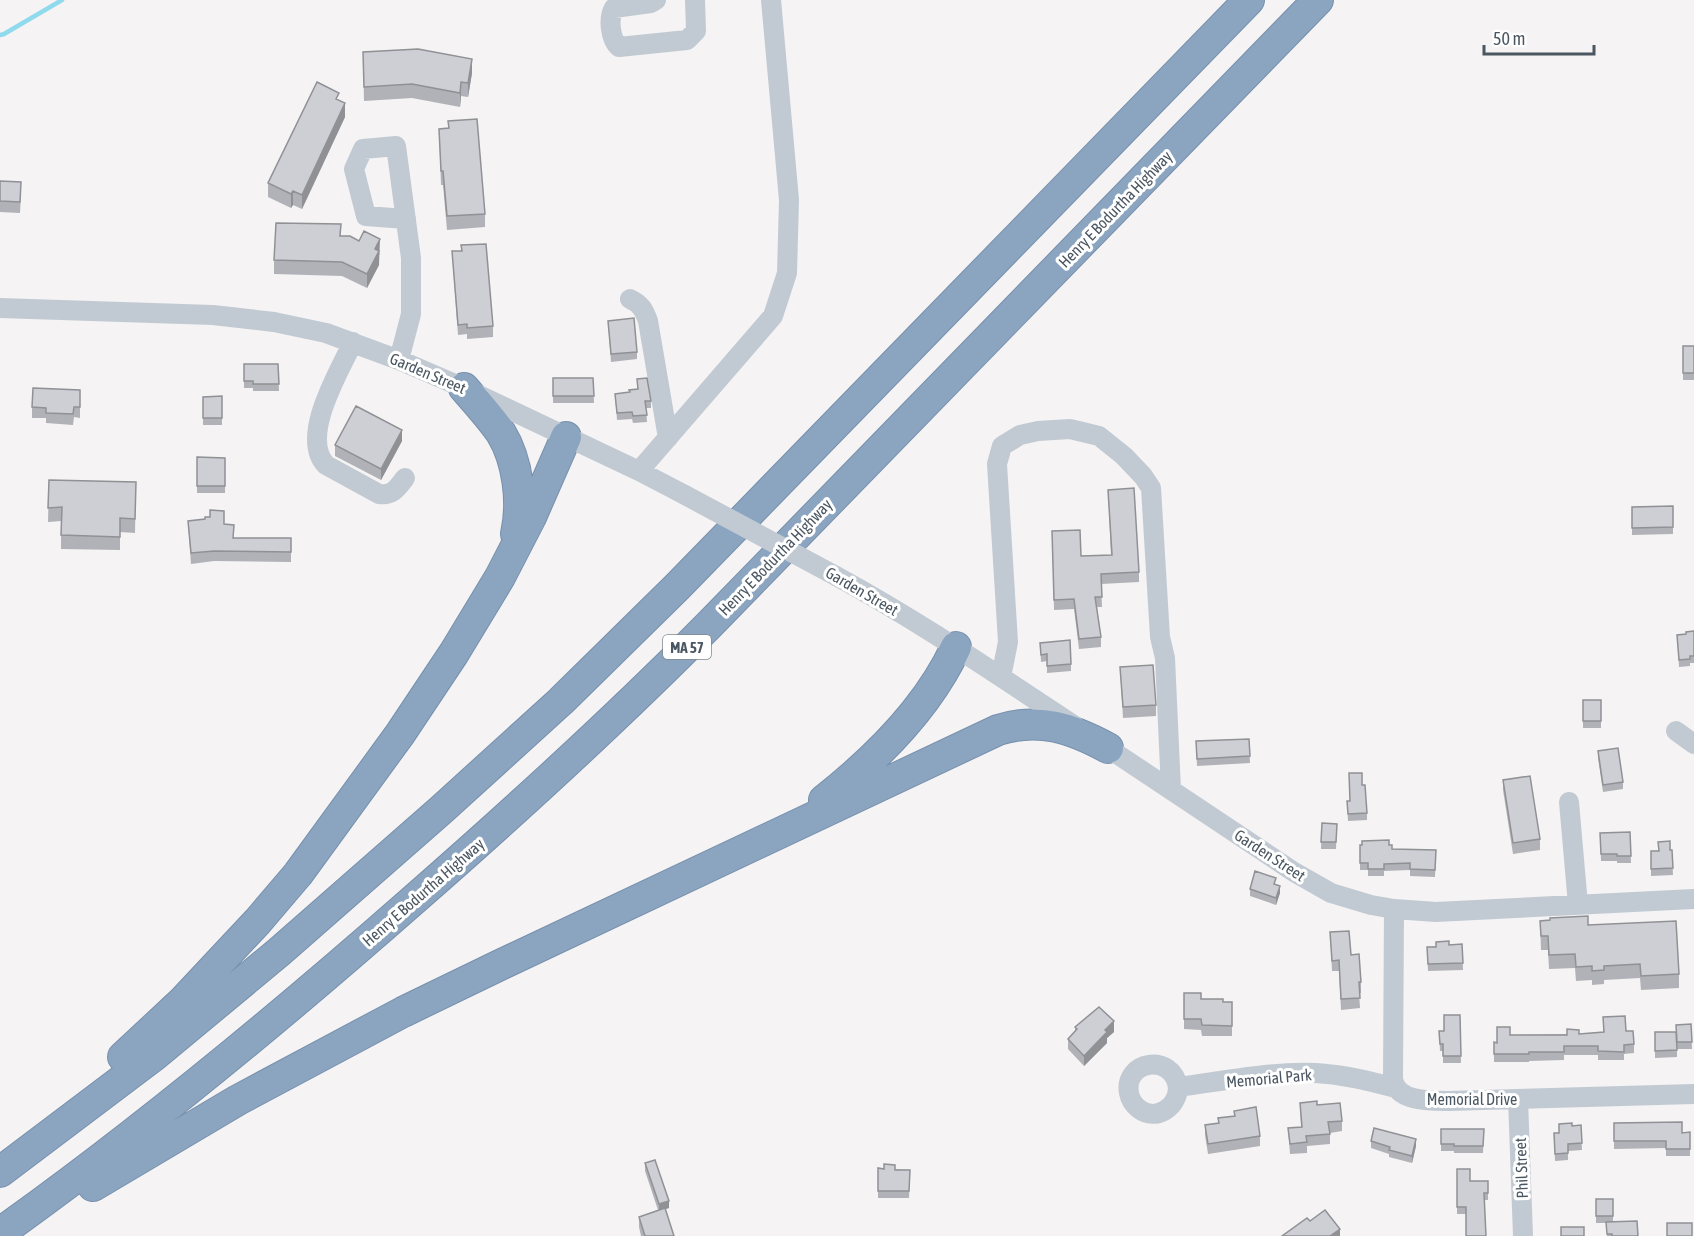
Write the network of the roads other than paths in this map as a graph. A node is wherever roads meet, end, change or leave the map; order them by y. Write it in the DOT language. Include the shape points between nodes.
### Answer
graph roads {
  1 [pos="656,0"];
  2 [pos="695,0"];
  3 [pos="771,0"];
  4 [pos="1250,0"];
  5 [pos="1318,0"];
  6 [pos="406,219"];
  7 [pos="630,299"];
  8 [pos="0,308"];
  9 [pos="353,342"];
  10 [pos="399,360"];
  11 [pos="464,388"];
  12 [pos="566,436"];
  13 [pos="668,438"];
  14 [pos="639,471"];
  15 [pos="405,478"];
  16 [pos="500,577"];
  17 [pos="956,647"];
  18 [pos="1001,677"];
  19 [pos="1676,731"];
  20 [pos="1694,744"];
  21 [pos="1108,748"];
  22 [pos="1171,790"];
  23 [pos="1569,802"];
  24 [pos="742,850"];
  25 [pos="1694,899"];
  26 [pos="1578,905"];
  27 [pos="1394,909"];
  28 [pos="1178,1087"];
  29 [pos="1396,1088"];
  30 [pos="1694,1095"];
  31 [pos="1518,1099"];
  32 [pos="0,1158"];
  33 [pos="0,1172"];
  34 [pos="0,1233"];
  35 [pos="11,1236"];
  36 [pos="1523,1236"];
  1 -- 2 [label="street" via="614,8 612,37 618,47 687,40 696,30"];
  3 -- 13 [label="street" via="789,200 787,273 773,316"];
  4 -- 33 [label="highway, MA 57" via="694,570 561,701 279,952 138,1068"];
  5 -- 34 [label="highway, Henry E Bodurtha Highway / MA 57" via="702,632 555,774 270,1024 102,1159"];
  6 -- 10 [label="street" via="411,314"];
  7 -- 13 [label="street" via="643,308 648,321"];
  8 -- 9 [label="street, Garden Street" via="246,318 300,327"];
  9 -- 10 [label="street, Garden Street"];
  9 -- 15 [label="street" via="320,416 317,437 321,460 379,494 387,495"];
  10 -- 11 [label="street, Garden Street"];
  11 -- 12 [label="street, Garden Street"];
  11 -- 16 [label="highway" via="502,435 517,483 518,526"];
  12 -- 14 [label="street, Garden Street"];
  12 -- 16 [label="highway"];
  13 -- 14 [label="street"];
  14 -- 17 [label="street, Garden Street, bridge" via="878,599"];
  16 -- 32 [label="highway" via="400,734 264,914 146,1036"];
  17 -- 18 [label="street, Garden Street"];
  17 -- 24 [label="highway" via="913,714 871,759 812,808"];
  18 -- 21 [label="street, Garden Street"];
  18 -- 22 [label="street" via="1008,642 997,464 1002,446 1020,435 1038,431 1070,429 1099,436 1137,469 1150,488 1160,637 1165,658"];
  19 -- 20 [label="street"];
  21 -- 22 [label="street, Garden Street"];
  21 -- 24 [label="highway" via="1060,728 1036,724 1011,726"];
  22 -- 27 [label="street, Garden Street" via="1314,884 1349,899"];
  23 -- 26 [label="street"];
  24 -- 35 [label="highway" via="347,1041 192,1126"];
  25 -- 26 [label="street, Garden Street"];
  26 -- 27 [label="street, Garden Street" via="1436,912"];
  27 -- 29 [label="street"];
  28 -- 29 [label="street, Memorial Park" via="1310,1073 1355,1077"];
  29 -- 31 [label="street, Memorial Drive" via="1428,1100"];
  30 -- 31 [label="street, Memorial Drive"];
  31 -- 36 [label="street, Phil Street"];
}
